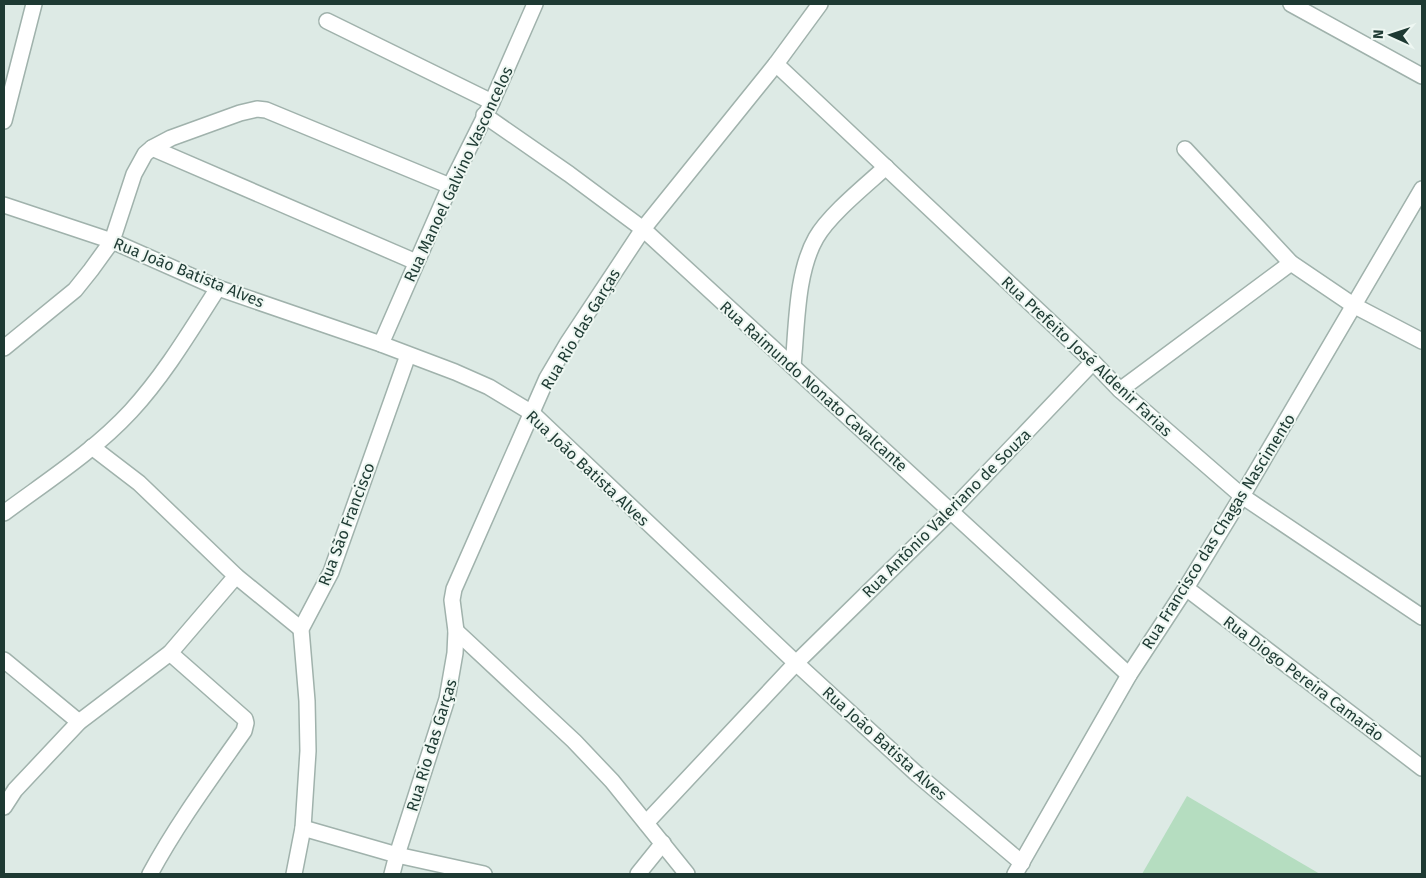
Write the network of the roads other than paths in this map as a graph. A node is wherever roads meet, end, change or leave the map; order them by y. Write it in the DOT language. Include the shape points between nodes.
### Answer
graph roads {
  1 [pos="34,4"];
  2 [pos="536,4"];
  3 [pos="820,4"];
  4 [pos="1291,4"];
  5 [pos="327,21"];
  6 [pos="776,64"];
  7 [pos="1422,76"];
  8 [pos="488,108"];
  9 [pos="4,122"];
  10 [pos="152,148"];
  11 [pos="1185,149"];
  12 [pos="886,167"];
  13 [pos="450,186"];
  14 [pos="1422,189"];
  15 [pos="4,205"];
  16 [pos="643,229"];
  17 [pos="112,241"];
  18 [pos="416,262"];
  19 [pos="1291,263"];
  20 [pos="218,288"];
  21 [pos="1353,305"];
  22 [pos="1422,341"];
  23 [pos="381,344"];
  24 [pos="4,348"];
  25 [pos="408,355"];
  26 [pos="1093,362"];
  27 [pos="793,366"];
  28 [pos="1120,390"];
  29 [pos="532,413"];
  30 [pos="92,447"];
  31 [pos="1242,496"];
  32 [pos="951,510"];
  33 [pos="4,513"];
  34 [pos="236,576"];
  35 [pos="1186,588"];
  36 [pos="1422,617"];
  37 [pos="301,629"];
  38 [pos="456,631"];
  39 [pos="170,653"];
  40 [pos="4,660"];
  41 [pos="796,663"];
  42 [pos="1129,675"];
  43 [pos="79,722"];
  44 [pos="1422,768"];
  45 [pos="4,807"];
  46 [pos="646,823"];
  47 [pos="302,828"];
  48 [pos="664,843"];
  49 [pos="397,854"];
  50 [pos="1018,869"];
  51 [pos="150,874"];
  52 [pos="294,874"];
  53 [pos="392,874"];
  54 [pos="484,874"];
  55 [pos="638,874"];
  56 [pos="687,874"];
  1 -- 9 [label="street"];
  2 -- 8 [label="street, Rua Manoel Galvino Vasconcelos"];
  3 -- 6 [label="street, Rua Rio das Garças"];
  4 -- 7 [label="street"];
  5 -- 8 [label="street, Rua Raimundo Nonato Cavalcante"];
  6 -- 12 [label="street, Rua Prefeito José Aldenir Farias"];
  6 -- 16 [label="street, Rua Rio das Garças"];
  8 -- 13 [label="street, Rua Manoel Galvino Vasconcelos"];
  8 -- 16 [label="street, Rua Raimundo Nonato Cavalcante"];
  10 -- 13 [label="street" via="240,113 266,110"];
  10 -- 17 [label="street" via="134,174"];
  10 -- 18 [label="street"];
  11 -- 19 [label="street"];
  12 -- 26 [label="street, Rua Prefeito José Aldenir Farias"];
  12 -- 27 [label="street" via="828,221 816,237 807,257 800,291"];
  13 -- 18 [label="street, Rua Manoel Galvino Vasconcelos"];
  14 -- 21 [label="street, Rua Francisco das Chagas Nascimento"];
  15 -- 17 [label="street, Rua João Batista Alves"];
  16 -- 27 [label="street, Rua Raimundo Nonato Cavalcante"];
  16 -- 29 [label="street, Rua Rio das Garças" via="567,344"];
  17 -- 20 [label="street, Rua João Batista Alves"];
  17 -- 24 [label="street" via="74,290"];
  18 -- 23 [label="street, Rua Manoel Galvino Vasconcelos"];
  19 -- 21 [label="street"];
  19 -- 28 [label="street"];
  20 -- 23 [label="street, Rua João Batista Alves"];
  20 -- 30 [label="street" via="165,370 130,412"];
  21 -- 22 [label="street"];
  21 -- 31 [label="street, Rua Francisco das Chagas Nascimento"];
  23 -- 25 [label="street, Rua João Batista Alves"];
  25 -- 29 [label="street, Rua João Batista Alves" via="489,387"];
  25 -- 37 [label="street, Rua São Francisco" via="331,572"];
  26 -- 28 [label="street, Rua Prefeito José Aldenir Farias"];
  26 -- 32 [label="street, Rua Antônio Valeriano de Souza"];
  27 -- 32 [label="street, Rua Raimundo Nonato Cavalcante"];
  28 -- 31 [label="street, Rua Prefeito José Aldenir Farias"];
  29 -- 38 [label="street, Rua Rio das Garças" via="454,589 452,611"];
  29 -- 41 [label="street, Rua João Batista Alves"];
  30 -- 33 [label="street"];
  30 -- 34 [label="street" via="139,483"];
  31 -- 35 [label="street, Rua Francisco das Chagas Nascimento"];
  31 -- 36 [label="street, Rua Prefeito José Aldenir Farias"];
  32 -- 41 [label="street, Rua Antônio Valeriano de Souza"];
  32 -- 42 [label="street, Rua Raimundo Nonato Cavalcante"];
  34 -- 37 [label="street"];
  34 -- 39 [label="street"];
  35 -- 42 [label="street, Rua Francisco das Chagas Nascimento"];
  35 -- 44 [label="street, Rua Diogo Pereira Camarão"];
  37 -- 47 [label="street" via="308,751"];
  38 -- 46 [label="street" via="574,741"];
  38 -- 49 [label="street, Rua Rio das Garças" via="447,699"];
  39 -- 43 [label="street"];
  39 -- 51 [label="street" via="245,719 246,726"];
  40 -- 43 [label="street"];
  41 -- 46 [label="street, Rua Antônio Valeriano de Souza"];
  41 -- 50 [label="street, Rua João Batista Alves"];
  42 -- 50 [label="street, Rua Francisco das Chagas Nascimento"];
  43 -- 45 [label="street" via="15,790"];
  46 -- 48 [label="street"];
  47 -- 49 [label="street"];
  47 -- 52 [label="street"];
  48 -- 55 [label="street"];
  48 -- 56 [label="street"];
  49 -- 53 [label="street, Rua Rio das Garças"];
  49 -- 54 [label="street"];
}
